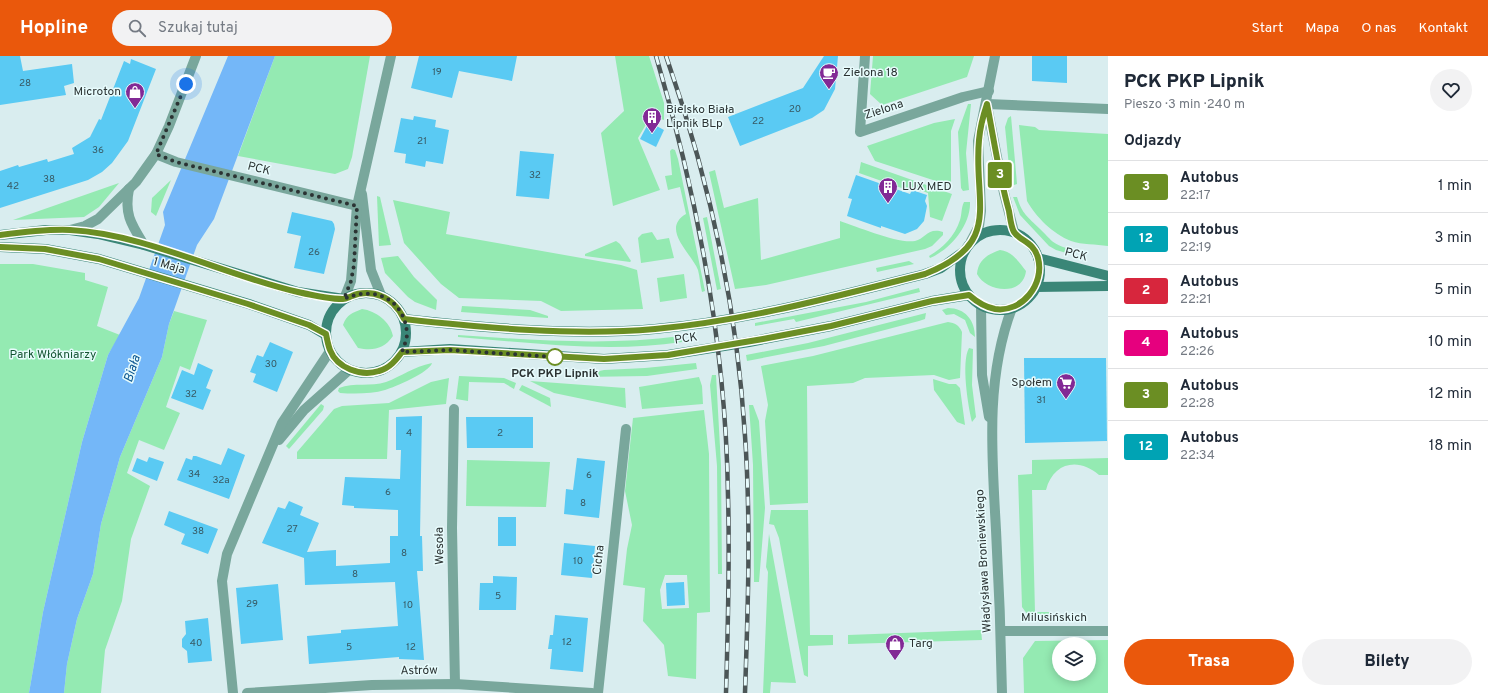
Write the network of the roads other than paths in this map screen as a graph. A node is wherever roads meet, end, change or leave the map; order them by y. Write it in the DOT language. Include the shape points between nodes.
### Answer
graph roads {
  1 [pos="196,56"];
  2 [pos="392,56"];
  3 [pos="865,56"];
  4 [pos="995,56"];
  5 [pos="988,91"];
  6 [pos="987,104"];
  7 [pos="1108,109"];
  8 [pos="156,154"];
  9 [pos="362,185"];
  10 [pos="129,189"];
  11 [pos="357,206"];
  12 [pos="70,230"];
  13 [pos="1014,232"];
  14 [pos="0,236"];
  15 [pos="972,241"];
  16 [pos="144,245"];
  17 [pos="0,247"];
  18 [pos="963,252"];
  19 [pos="1038,258"];
  20 [pos="1108,276"];
  21 [pos="1108,286"];
  22 [pos="1036,287"];
  23 [pos="381,295"];
  24 [pos="969,295"];
  25 [pos="344,299"];
  26 [pos="981,305"];
  27 [pos="1012,308"];
  28 [pos="404,319"];
  29 [pos="326,334"];
  30 [pos="330,351"];
  31 [pos="402,352"];
  32 [pos="349,370"];
  33 [pos="454,409"];
  34 [pos="991,427"];
  35 [pos="626,429"];
  36 [pos="268,454"];
  37 [pos="1001,631"];
  38 [pos="1108,631"];
  39 [pos="454,684"];
  40 [pos="233,693"];
  41 [pos="247,693"];
  42 [pos="592,693"];
  43 [pos="598,693"];
  44 [pos="1002,693"];
  1 -- 8 [label="street, 1 Maja"];
  2 -- 9 [label="street"];
  3 -- 5 [label="street, Zielona" via="860,132"];
  4 -- 5 [label="street"];
  5 -- 6 [label="street"];
  6 -- 7 [label="street"];
  6 -- 13 [label="street"];
  6 -- 15 [label="street" via="978,141 981,211 979,226"];
  8 -- 10 [label="street, 1 Maja"];
  8 -- 11 [label="street, PCK" via="176,162"];
  9 -- 11 [label="street"];
  9 -- 23 [label="street" via="370,264"];
  10 -- 12 [label="street, 1 Maja" via="98,219"];
  10 -- 16 [label="street, 1 Maja" via="127,211"];
  11 -- 25 [label="street" via="354,265"];
  12 -- 14 [label="street, 1 Maja" via="46,230"];
  12 -- 16 [label="street, 1 Maja"];
  13 -- 15 [label="street" via="997,230 983,233"];
  13 -- 19 [label="street" via="1029,242"];
  15 -- 18 [label="street"];
  16 -- 25 [label="street, 1 Maja" via="298,292"];
  17 -- 29 [label="street, 1 Maja" via="69,252 206,290 309,325"];
  18 -- 24 [label="street" via="961,282"];
  18 -- 28 [label="street, PCK" via="940,268 925,274 824,300 686,326 579,331"];
  19 -- 20 [label="street, PCK"];
  19 -- 22 [label="street" via="1040,273"];
  21 -- 22 [label="street"];
  22 -- 27 [label="street" via="1026,300"];
  23 -- 25 [label="street" via="367,293"];
  23 -- 28 [label="street" via="395,305"];
  24 -- 26 [label="street"];
  24 -- 31 [label="street, PCK" via="932,301 831,326 668,355 604,359 450,350"];
  25 -- 29 [label="street" via="328,319"];
  26 -- 27 [label="street" via="996,309"];
  26 -- 34 [label="street, Władysława Broniewskiego" via="982,375"];
  27 -- 34 [label="street, Władysława Broniewskiego" via="1005,326 996,367"];
  28 -- 31 [label="street" via="407,335"];
  29 -- 30 [label="street"];
  30 -- 32 [label="street" via="338,362"];
  30 -- 36 [label="street" via="282,423"];
  31 -- 32 [label="street" via="393,364 379,371 364,373"];
  32 -- 36 [label="street" via="304,410"];
  33 -- 39 [label="street, Wesoła"];
  34 -- 37 [label="street, Władysława Broniewskiego"];
  35 -- 43 [label="street, Cicha"];
  36 -- 40 [label="street" via="223,569"];
  37 -- 38 [label="street, Milusińskich"];
  37 -- 44 [label="street, Władysława Broniewskiego"];
  39 -- 41 [label="street, Astrów" via="372,685"];
  39 -- 42 [label="street, Astrów"];
}
